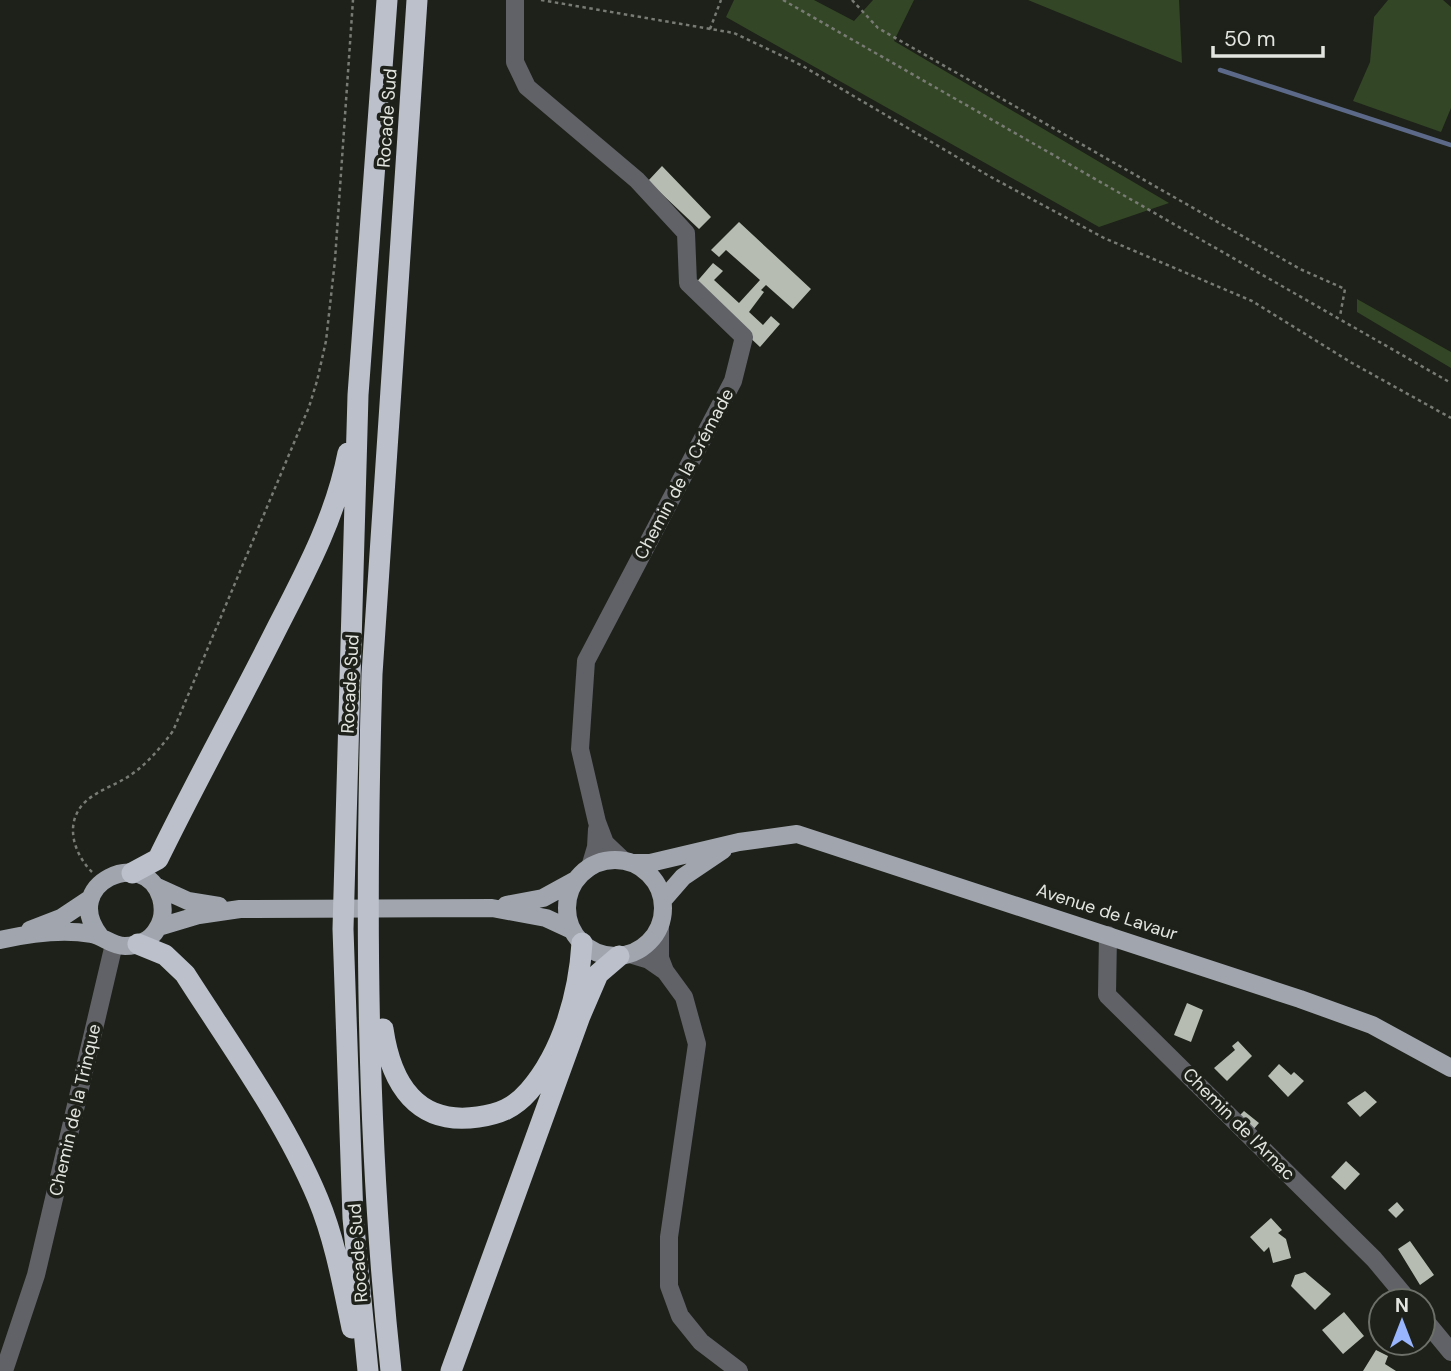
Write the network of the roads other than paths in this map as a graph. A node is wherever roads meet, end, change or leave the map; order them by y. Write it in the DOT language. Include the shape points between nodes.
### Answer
graph roads {
  1 [pos="387,0"];
  2 [pos="417,0"];
  3 [pos="515,0"];
  4 [pos="358,396"];
  5 [pos="597,822"];
  6 [pos="739,842"];
  7 [pos="628,861"];
  8 [pos="590,867"];
  9 [pos="132,873"];
  10 [pos="575,881"];
  11 [pos="155,886"];
  12 [pos="91,898"];
  13 [pos="663,900"];
  14 [pos="492,908"];
  15 [pos="240,909"];
  16 [pos="660,925"];
  17 [pos="159,927"];
  18 [pos="1108,935"];
  19 [pos="577,937"];
  20 [pos="7,938"];
  21 [pos="107,940"];
  22 [pos="138,944"];
  23 [pos="369,951"];
  24 [pos="624,955"];
  25 [pos="665,971"];
  26 [pos="1451,1068"];
  27 [pos="36,1275"];
  28 [pos="1397,1287"];
  29 [pos="1437,1335"];
  30 [pos="0,1338"];
  31 [pos="1451,1352"];
  32 [pos="5,1371"];
  33 [pos="362,1371"];
  34 [pos="368,1371"];
  35 [pos="391,1371"];
  36 [pos="451,1371"];
  37 [pos="739,1371"];
  1 -- 4 [label="highway, Rocade Sud"];
  2 -- 23 [label="highway, Rocade Sud" via="372,674"];
  3 -- 5 [label="street, Chemin de la Crémade" via="514,62 522,78 541,101 637,180 686,233 688,283 744,337 733,381 586,661 580,749"];
  4 -- 9 [label="highway" via="344,474 319,545 158,859"];
  4 -- 34 [label="highway, Rocade Sud" via="344,929 353,1218"];
  5 -- 7 [label="street" via="605,843"];
  5 -- 8 [label="street"];
  6 -- 7 [label="main road, Avenue de Lavaur" via="650,863"];
  6 -- 13 [label="main road" via="690,872"];
  6 -- 18 [label="main road, Avenue de Lavaur" via="797,834"];
  7 -- 8 [label="main road" via="612,859"];
  7 -- 13 [label="main road" via="653,877"];
  8 -- 10 [label="main road"];
  9 -- 11 [label="main road"];
  9 -- 12 [label="main road" via="103,881"];
  10 -- 14 [label="main road" via="543,898"];
  10 -- 19 [label="main road" via="567,905"];
  11 -- 15 [label="main road" via="188,901"];
  11 -- 17 [label="main road" via="162,902"];
  12 -- 20 [label="main road" via="61,918"];
  12 -- 21 [label="main road" via="90,918"];
  13 -- 16 [label="main road"];
  14 -- 15 [label="main road"];
  14 -- 19 [label="main road" via="546,918"];
  15 -- 17 [label="main road"];
  16 -- 24 [label="main road" via="642,948"];
  16 -- 25 [label="street" via="658,943"];
  17 -- 22 [label="main road"];
  18 -- 26 [label="main road, Avenue de Lavaur" via="1372,1025"];
  18 -- 28 [label="street, Chemin de l'Arnac" via="1107,995"];
  19 -- 23 [label="highway" via="580,977 542,1074 504,1113 457,1120 427,1112 404,1090 387,1059"];
  19 -- 24 [label="main road" via="606,955"];
  20 -- 21 [label="main road" via="66,933"];
  21 -- 22 [label="main road"];
  21 -- 27 [label="street, Chemin de la Trinque"];
  22 -- 33 [label="highway" via="165,955 185,974 306,1172 335,1249"];
  23 -- 35 [label="highway, Rocade Sud" via="380,1266"];
  24 -- 25 [label="street" via="649,960"];
  24 -- 36 [label="highway" via="598,974 580,1016"];
  25 -- 37 [label="street" via="684,997 697,1044 669,1237 669,1286 680,1316 701,1342"];
  27 -- 30 [label="street"];
  27 -- 32 [label="street"];
  29 -- 31 [label="street"];
}
